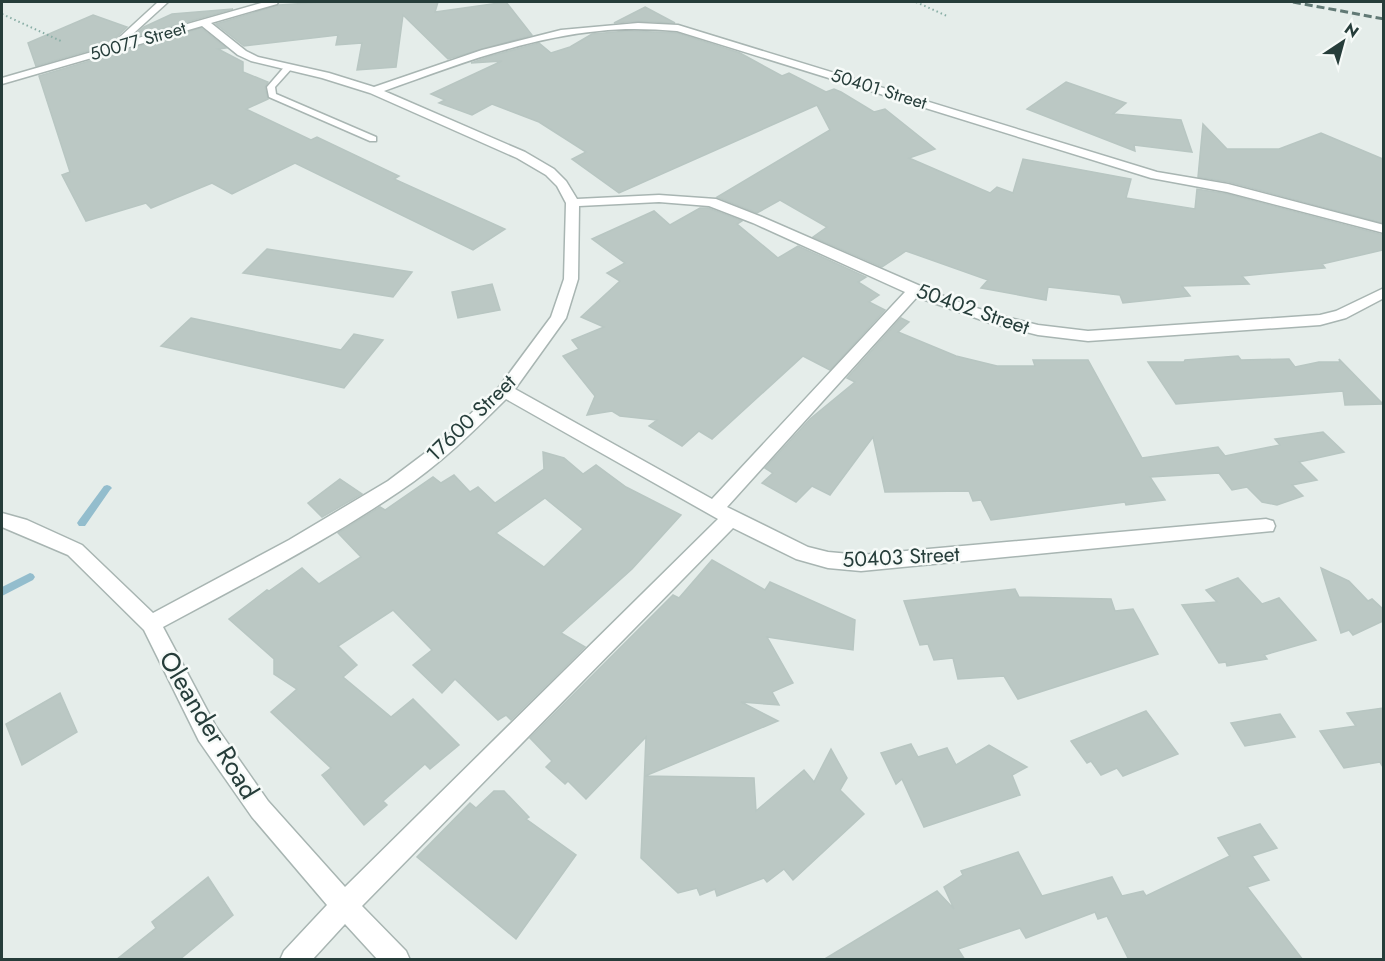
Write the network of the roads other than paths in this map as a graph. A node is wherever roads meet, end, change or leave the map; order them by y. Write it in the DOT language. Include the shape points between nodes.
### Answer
graph roads {
  1 [pos="163,2"];
  2 [pos="274,2"];
  3 [pos="203,22"];
  4 [pos="111,49"];
  5 [pos="289,67"];
  6 [pos="2,81"];
  7 [pos="374,91"];
  8 [pos="373,139"];
  9 [pos="573,203"];
  10 [pos="1383,229"];
  11 [pos="915,290"];
  12 [pos="1383,292"];
  13 [pos="505,391"];
  14 [pos="723,513"];
  15 [pos="2,520"];
  16 [pos="1266,526"];
  17 [pos="151,624"];
  18 [pos="344,905"];
  19 [pos="293,960"];
  20 [pos="397,960"];
  1 -- 4 [label="street"];
  2 -- 3 [label="street, 50077 Street"];
  3 -- 4 [label="street, 50077 Street"];
  3 -- 5 [label="street" via="242,53"];
  4 -- 6 [label="street, 50077 Street"];
  5 -- 7 [label="street"];
  5 -- 8 [label="lane" via="272,87 272,95"];
  7 -- 9 [label="street" via="521,155 550,172"];
  7 -- 10 [label="street, 50401 Street" via="557,33 608,26 678,28 1155,175 1238,190"];
  9 -- 11 [label="street, 50402 Street" via="643,199 711,202"];
  9 -- 13 [label="street, 17600 Street" via="571,279 558,318"];
  11 -- 12 [label="street, 50402 Street" via="1031,330 1088,336 1320,320 1357,308"];
  11 -- 14 [label="street"];
  13 -- 14 [label="street, 50403 Street"];
  13 -- 17 [label="street, 17600 Street" via="451,442 394,486"];
  14 -- 16 [label="street, 50403 Street" via="803,553 861,563"];
  14 -- 18 [label="street" via="661,591"];
  15 -- 17 [label="street, Oleander Road" via="75,550"];
  17 -- 18 [label="street, Oleander Road" via="207,733 260,809"];
  18 -- 19 [label="street"];
  18 -- 20 [label="street, Oleander Road"];
}
